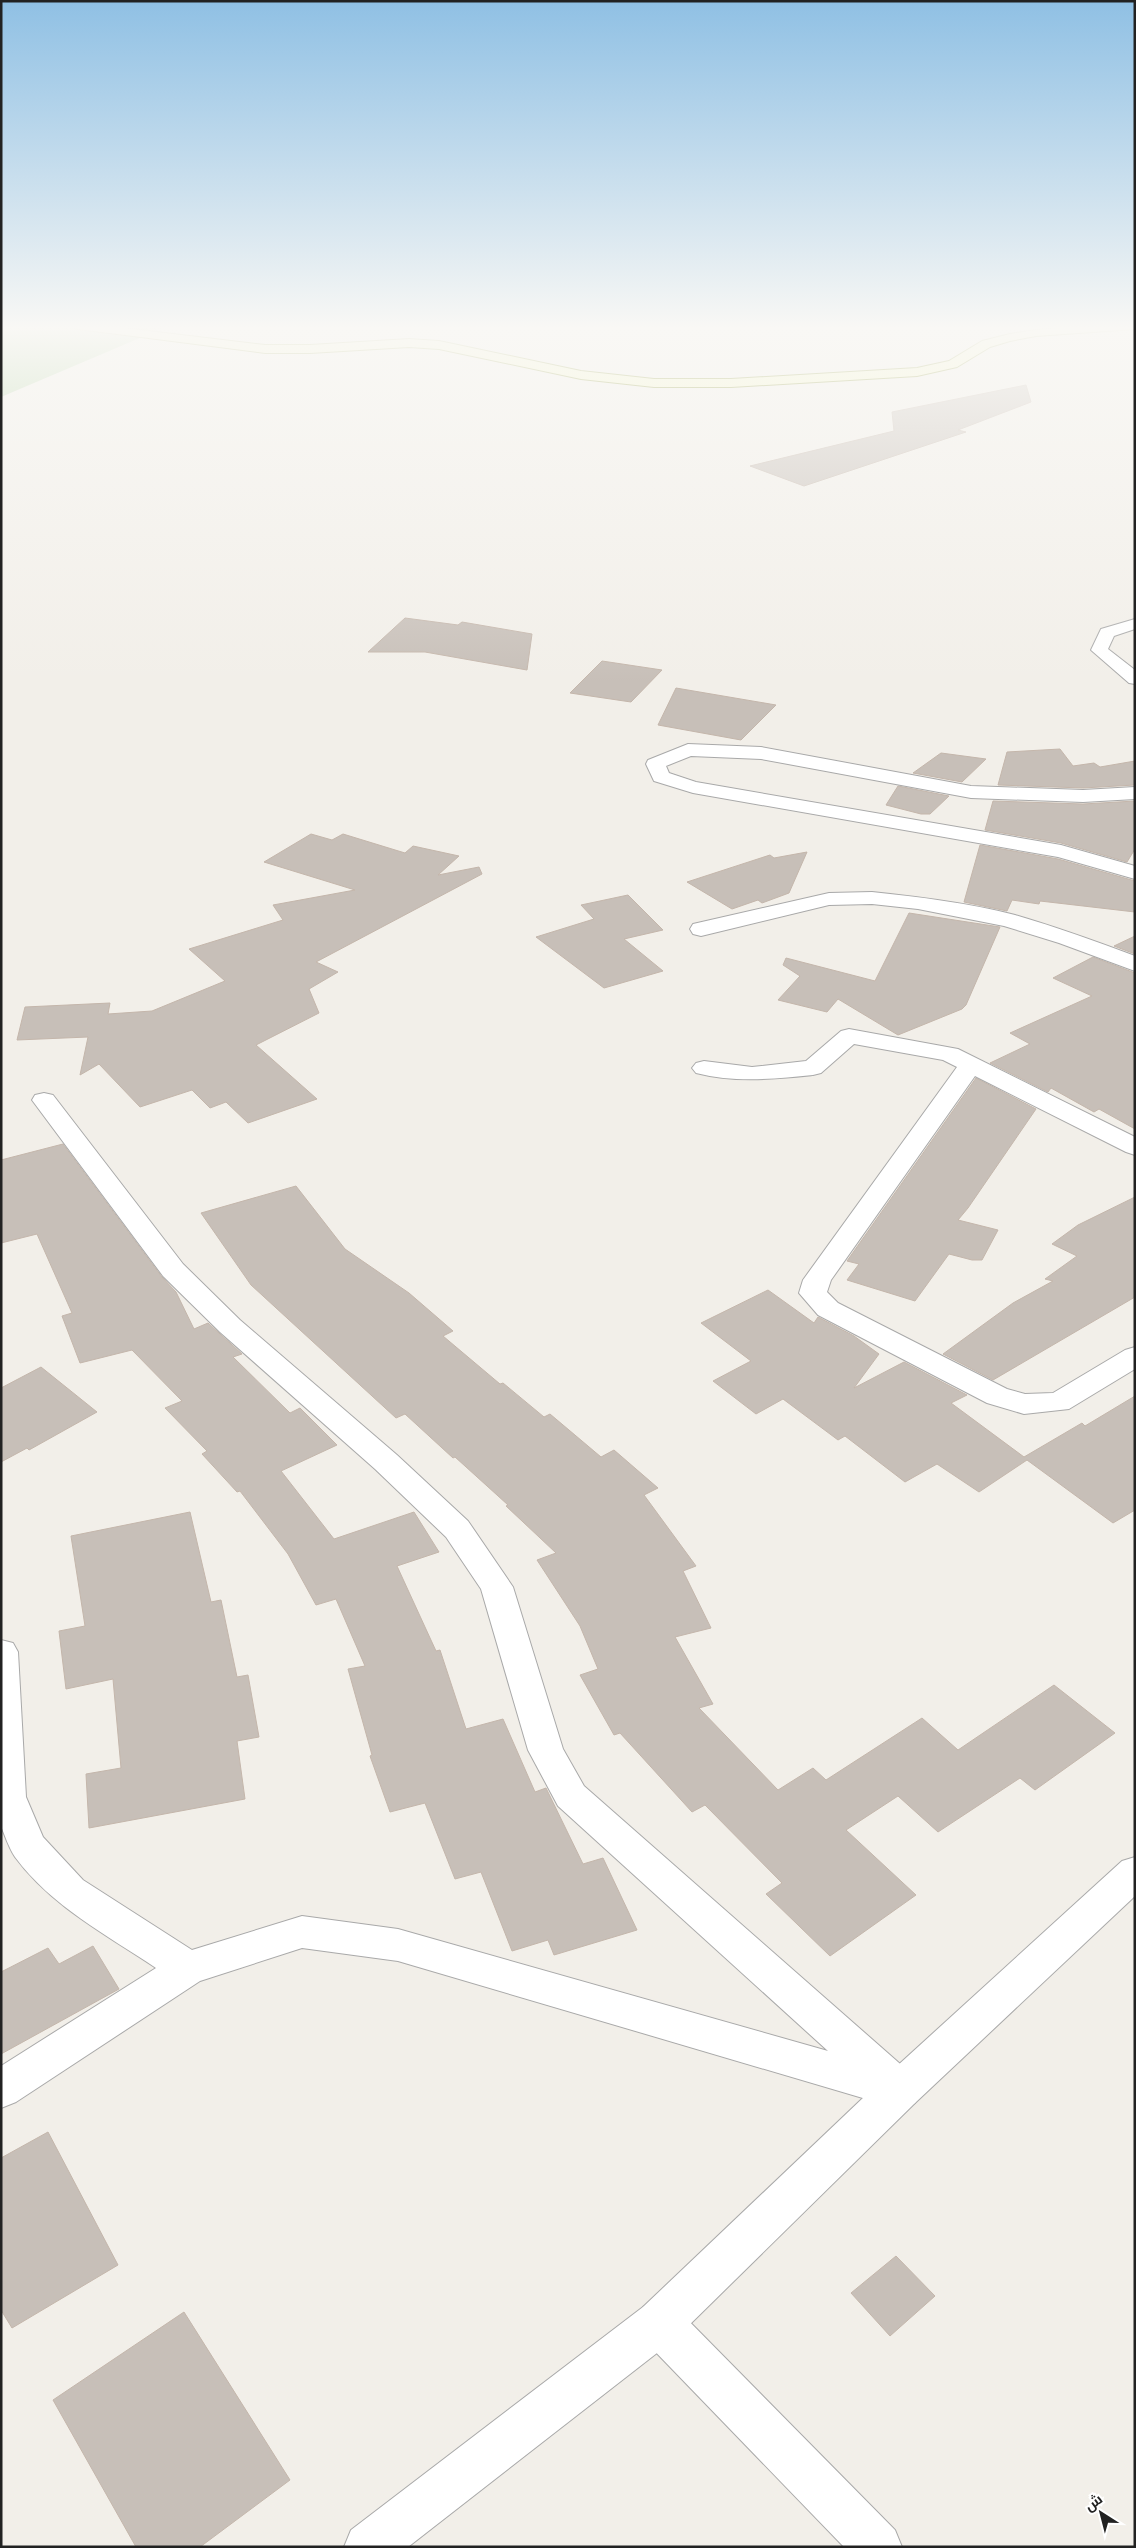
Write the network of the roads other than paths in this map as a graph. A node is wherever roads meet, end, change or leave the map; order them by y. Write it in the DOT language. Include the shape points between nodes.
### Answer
graph roads {
  1 [pos="1135,624"];
  2 [pos="1135,679"];
  3 [pos="1135,793"];
  4 [pos="1135,873"];
  5 [pos="701,929"];
  6 [pos="1135,964"];
  7 [pos="971,1064"];
  8 [pos="704,1068"];
  9 [pos="44,1100"];
  10 [pos="1135,1147"];
  11 [pos="1135,1356"];
  12 [pos="1,1652"];
  13 [pos="1135,1872"];
  14 [pos="188,1968"];
  15 [pos="1,2089"];
  16 [pos="900,2090"];
  17 [pos="659,2323"];
  18 [pos="368,2547"];
  19 [pos="878,2547"];
  1 -- 2 [label="street" via="1107,633 1099,650"];
  3 -- 4 [label="street" via="1083,796 971,792 761,753 688,750 655,764 660,777 693,787 1061,851"];
  5 -- 6 [label="street" via="829,899 872,898 1008,920"];
  7 -- 8 [label="street" via="950,1054 849,1036 813,1068 752,1074"];
  7 -- 10 [label="street"];
  7 -- 11 [label="street" via="817,1280 813,1294 828,1309 997,1396 1024,1404 1059,1402"];
  9 -- 16 [label="street" via="173,1270 230,1326 386,1462 457,1529 497,1587 546,1750 571,1796"];
  12 -- 14 [label="street" via="8,1797 28,1846 70,1892"];
  13 -- 16 [label="street"];
  14 -- 15 [label="street"];
  14 -- 16 [label="street" via="302,1932 398,1945"];
  16 -- 17 [label="street"];
  17 -- 18 [label="street"];
  17 -- 19 [label="street"];
}
